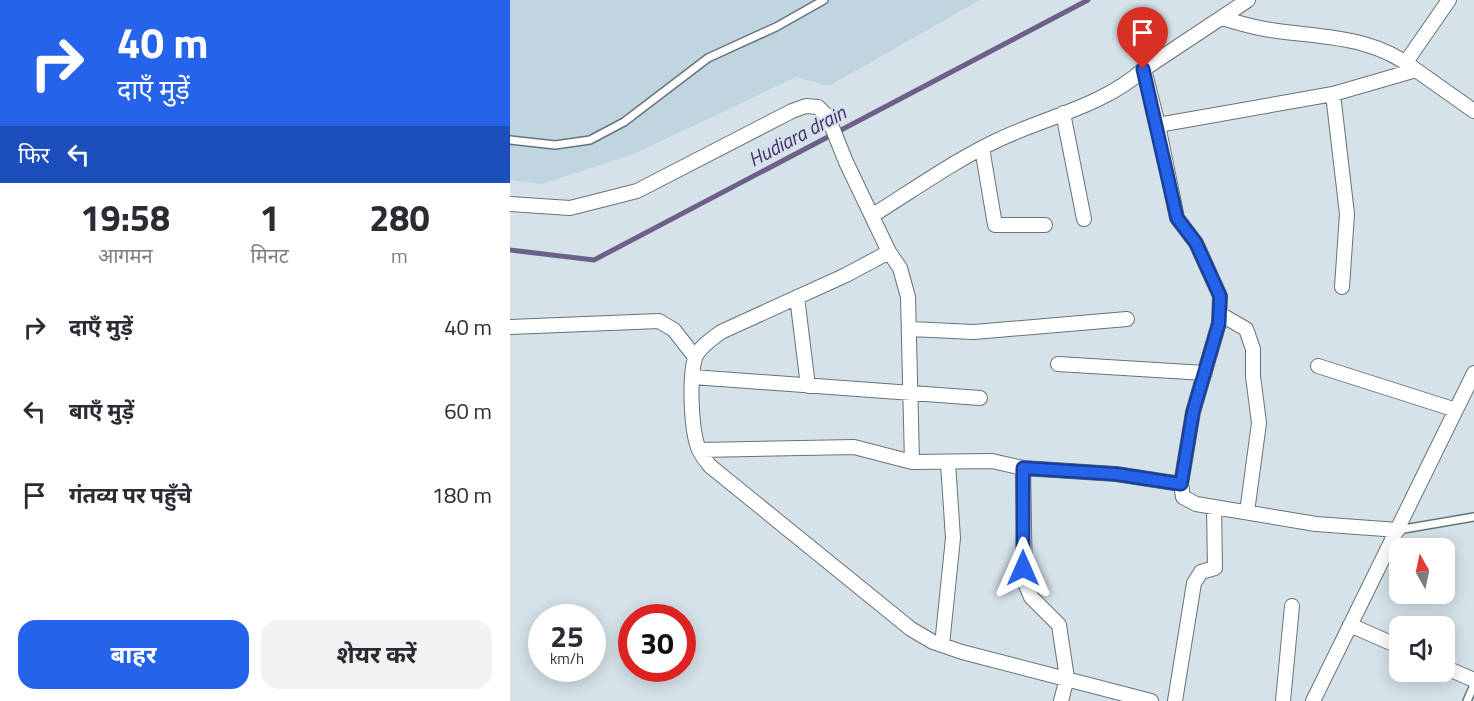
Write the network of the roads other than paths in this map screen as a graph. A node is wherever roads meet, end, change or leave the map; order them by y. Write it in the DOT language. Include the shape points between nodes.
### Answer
graph roads {
  1 [pos="824,0"];
  2 [pos="1248,0"];
  3 [pos="1449,0"];
  4 [pos="1221,18"];
  5 [pos="1411,66"];
  6 [pos="1143,69"];
  7 [pos="1333,94"];
  8 [pos="1474,111"];
  9 [pos="1063,114"];
  10 [pos="1158,125"];
  11 [pos="510,140"];
  12 [pos="982,148"];
  13 [pos="510,204"];
  14 [pos="873,215"];
  15 [pos="1084,219"];
  16 [pos="1045,225"];
  17 [pos="890,252"];
  18 [pos="1342,287"];
  19 [pos="797,297"];
  20 [pos="1220,314"];
  21 [pos="1127,319"];
  22 [pos="510,327"];
  23 [pos="910,329"];
  24 [pos="696,357"];
  25 [pos="1058,364"];
  26 [pos="1318,366"];
  27 [pos="1204,373"];
  28 [pos="1474,373"];
  29 [pos="693,377"];
  30 [pos="808,386"];
  31 [pos="911,392"];
  32 [pos="980,398"];
  33 [pos="1456,410"];
  34 [pos="699,450"];
  35 [pos="912,462"];
  36 [pos="948,463"];
  37 [pos="1023,468"];
  38 [pos="1181,484"];
  39 [pos="1214,507"];
  40 [pos="1246,512"];
  41 [pos="1474,517"];
  42 [pos="1398,530"];
  43 [pos="1292,606"];
  44 [pos="1350,624"];
  45 [pos="1389,642"];
  46 [pos="942,645"];
  47 [pos="1455,672"];
  48 [pos="1067,678"];
  49 [pos="1474,680"];
  50 [pos="1474,685"];
  51 [pos="1060,701"];
  52 [pos="1151,701"];
  53 [pos="1175,701"];
  54 [pos="1283,701"];
  55 [pos="1313,701"];
  56 [pos="1467,701"];
  1 -- 11 [label="lane" via="708,58 624,122 590,140 555,145"];
  2 -- 4 [label="street"];
  3 -- 5 [label="street"];
  4 -- 5 [label="street" via="1270,30 1363,42"];
  4 -- 6 [label="street"];
  5 -- 7 [label="street"];
  5 -- 8 [label="street"];
  6 -- 9 [label="street" via="1128,83"];
  6 -- 10 [label="street"];
  7 -- 10 [label="street"];
  7 -- 18 [label="street" via="1347,214"];
  9 -- 12 [label="street"];
  9 -- 15 [label="street"];
  10 -- 20 [label="street" via="1174,210 1196,243 1220,296"];
  12 -- 14 [label="street"];
  12 -- 16 [label="street" via="995,225"];
  13 -- 14 [label="street" via="570,208 637,191 806,106 818,107 828,117"];
  14 -- 17 [label="street"];
  17 -- 19 [label="street"];
  17 -- 23 [label="street" via="905,282"];
  19 -- 24 [label="street" via="721,332 706,342"];
  19 -- 30 [label="street"];
  20 -- 27 [label="street"];
  20 -- 40 [label="street" via="1246,329 1253,349 1252,376 1259,423"];
  21 -- 23 [label="street" via="974,332"];
  22 -- 24 [label="street" via="658,321 674,330"];
  23 -- 31 [label="street"];
  24 -- 29 [label="street"];
  25 -- 27 [label="street"];
  26 -- 33 [label="street"];
  27 -- 38 [label="street"];
  28 -- 33 [label="street"];
  29 -- 30 [label="street"];
  29 -- 34 [label="street"];
  30 -- 31 [label="street"];
  31 -- 32 [label="street"];
  31 -- 35 [label="street"];
  33 -- 42 [label="street"];
  34 -- 35 [label="street" via="854,447"];
  34 -- 46 [label="street" via="710,466 911,629"];
  35 -- 36 [label="street"];
  36 -- 37 [label="street" via="992,461"];
  36 -- 46 [label="street" via="953,538"];
  37 -- 38 [label="street" via="1116,474"];
  37 -- 48 [label="street" via="1025,584 1031,597 1059,625"];
  38 -- 39 [label="street" via="1188,501"];
  39 -- 40 [label="street"];
  39 -- 53 [label="street" via="1215,568 1201,572 1194,583"];
  40 -- 42 [label="street" via="1316,524"];
  41 -- 42 [label="lane"];
  42 -- 44 [label="street"];
  43 -- 54 [label="street"];
  44 -- 45 [label="street"];
  44 -- 55 [label="street"];
  46 -- 48 [label="street"];
  47 -- 49 [label="street"];
  48 -- 51 [label="street"];
  48 -- 52 [label="street"];
  50 -- 56 [label="lane"];
}
